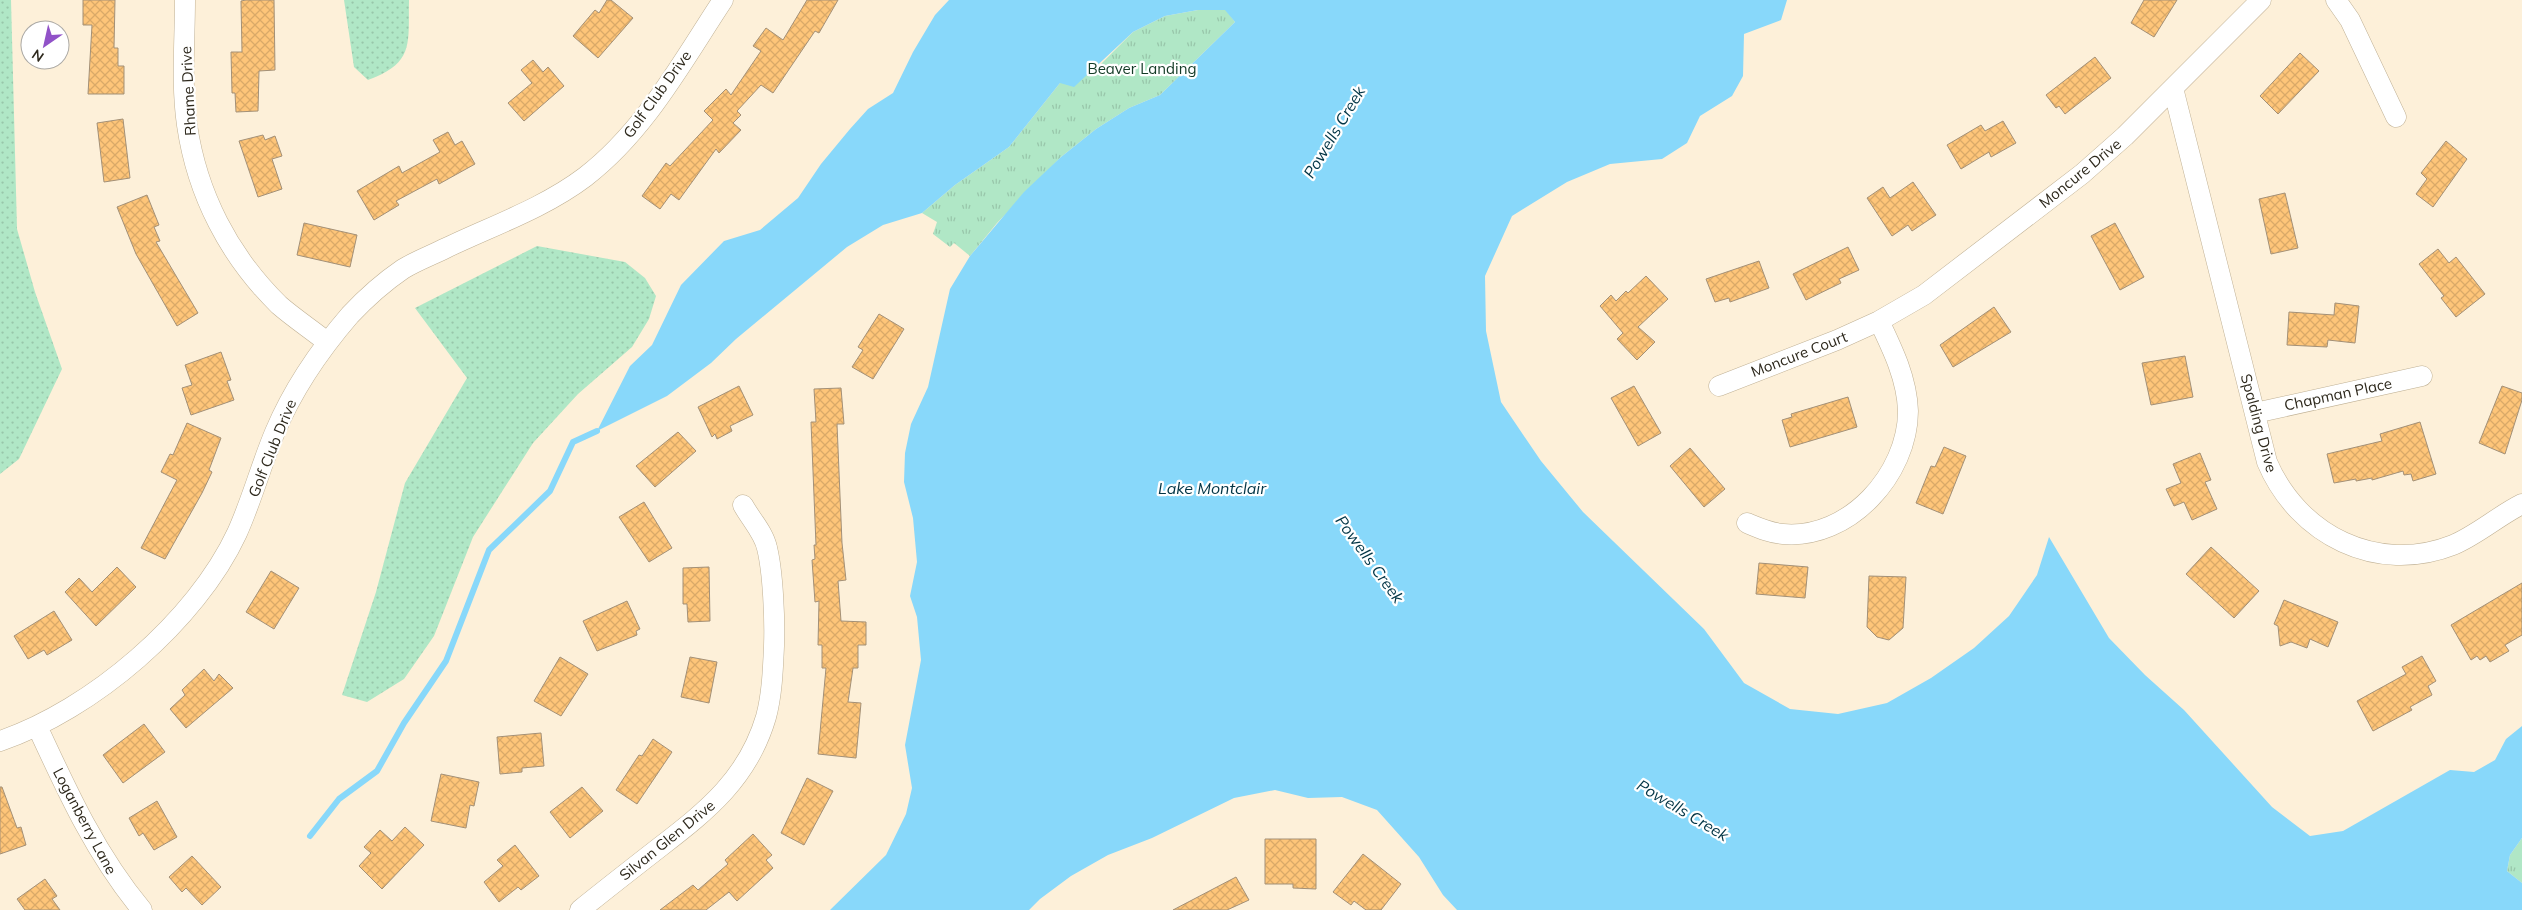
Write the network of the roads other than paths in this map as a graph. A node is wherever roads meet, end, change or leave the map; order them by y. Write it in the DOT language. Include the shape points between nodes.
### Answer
graph roads {
  1 [pos="185,0"];
  2 [pos="723,0"];
  3 [pos="2261,0"];
  4 [pos="2336,0"];
  5 [pos="2173,88"];
  6 [pos="2396,116"];
  7 [pos="1880,321"];
  8 [pos="328,342"];
  9 [pos="2422,376"];
  10 [pos="1719,386"];
  11 [pos="2255,412"];
  12 [pos="2522,504"];
  13 [pos="742,505"];
  14 [pos="1747,523"];
  15 [pos="37,726"];
  16 [pos="0,741"];
  17 [pos="142,910"];
  18 [pos="580,910"];
  1 -- 8 [label="street, Rhame Drive" via="187,124 202,188 217,222 256,281 281,306"];
  2 -- 8 [label="street, Golf Club Drive" via="651,107 612,153 584,178 552,198 404,268 353,313"];
  3 -- 5 [label="street, Moncure Drive"];
  4 -- 6 [label="street" via="2350,20"];
  5 -- 7 [label="street, Moncure Drive" via="2082,174 1924,295"];
  5 -- 11 [label="street, Spalding Drive"];
  7 -- 10 [label="street, Moncure Court"];
  7 -- 14 [label="street" via="1906,387 1908,413 1896,462 1883,484 1852,514 1804,533 1765,531"];
  8 -- 15 [label="street, Golf Club Drive" via="292,395 238,529 208,580 182,613 114,679 70,709"];
  9 -- 11 [label="street, Chapman Place"];
  11 -- 12 [label="street, Spalding Drive" via="2267,462 2288,501 2309,522 2351,546 2400,556 2425,553 2453,544"];
  13 -- 18 [label="street, Silvan Glen Drive" via="767,546 773,602 772,680 761,733 739,774 709,809"];
  15 -- 16 [label="street, Golf Club Drive"];
  15 -- 17 [label="street, Loganberry Lane" via="75,807 110,870"];
}
